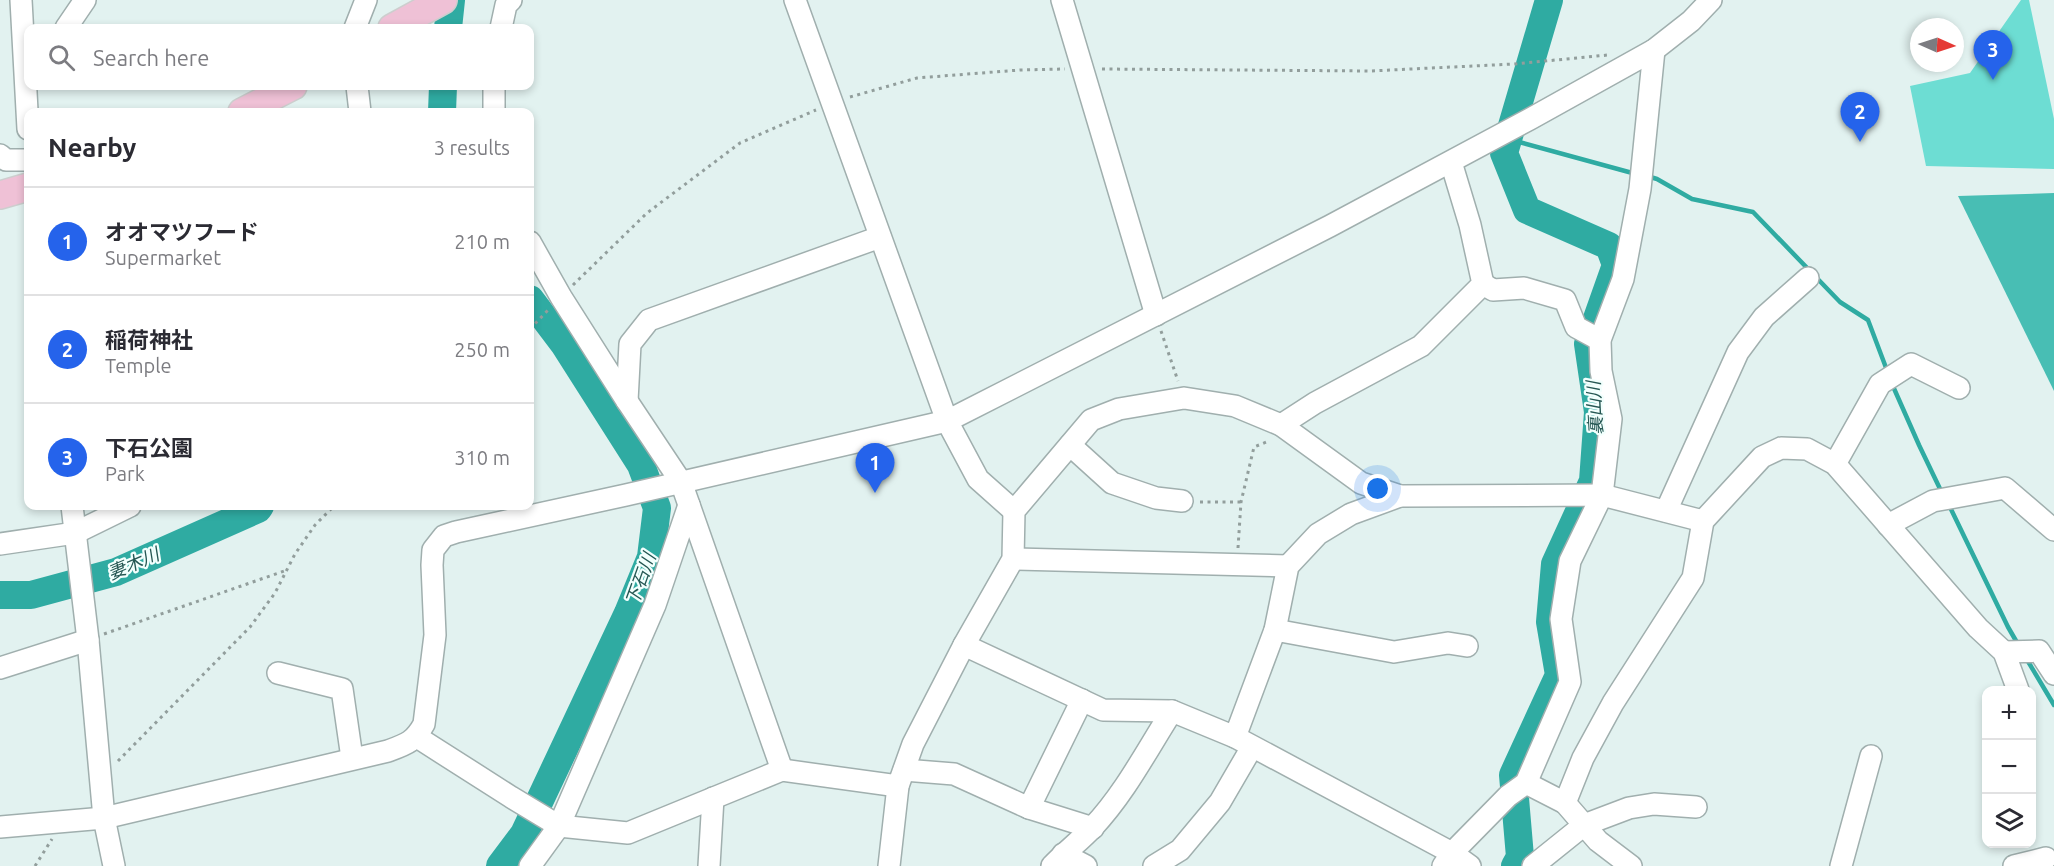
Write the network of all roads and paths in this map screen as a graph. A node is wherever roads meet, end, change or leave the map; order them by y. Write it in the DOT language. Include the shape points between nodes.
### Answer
graph roads {
  1 [pos="21,0"];
  2 [pos="85,0"];
  3 [pos="366,0"];
  4 [pos="443,0"];
  5 [pos="511,0"];
  6 [pos="795,0"];
  7 [pos="1062,0"];
  8 [pos="1711,0"];
  9 [pos="69,24"];
  10 [pos="357,24"];
  11 [pos="399,24"];
  12 [pos="502,24"];
  13 [pos="24,44"];
  14 [pos="1654,50"];
  15 [pos="1610,55"];
  16 [pos="1082,69"];
  17 [pos="27,90"];
  18 [pos="285,90"];
  19 [pos="357,90"];
  20 [pos="494,90"];
  21 [pos="831,103"];
  22 [pos="28,108"];
  23 [pos="250,108"];
  24 [pos="360,108"];
  25 [pos="494,108"];
  26 [pos="0,155"];
  27 [pos="24,160"];
  28 [pos="1451,162"];
  29 [pos="24,188"];
  30 [pos="0,195"];
  31 [pos="880,237"];
  32 [pos="534,249"];
  33 [pos="1808,278"];
  34 [pos="1483,284"];
  35 [pos="561,297"];
  36 [pos="1156,315"];
  37 [pos="534,325"];
  38 [pos="1600,340"];
  39 [pos="1959,388"];
  40 [pos="1184,398"];
  41 [pos="627,401"];
  42 [pos="947,420"];
  43 [pos="1281,425"];
  44 [pos="1070,445"];
  45 [pos="1835,464"];
  46 [pos="681,482"];
  47 [pos="1602,495"];
  48 [pos="1400,496"];
  49 [pos="1182,501"];
  50 [pos="1240,502"];
  51 [pos="689,505"];
  52 [pos="72,510"];
  53 [pos="122,510"];
  54 [pos="330,510"];
  55 [pos="1014,511"];
  56 [pos="1666,511"];
  57 [pos="1703,521"];
  58 [pos="1888,525"];
  59 [pos="2054,530"];
  60 [pos="75,533"];
  61 [pos="0,544"];
  62 [pos="1238,550"];
  63 [pos="1013,559"];
  64 [pos="1288,566"];
  65 [pos="287,570"];
  66 [pos="1275,630"];
  67 [pos="88,640"];
  68 [pos="964,645"];
  69 [pos="1467,646"];
  70 [pos="2004,652"];
  71 [pos="0,668"];
  72 [pos="278,673"];
  73 [pos="2054,674"];
  74 [pos="2018,686"];
  75 [pos="1082,700"];
  76 [pos="1172,711"];
  77 [pos="417,736"];
  78 [pos="1244,742"];
  79 [pos="1871,756"];
  80 [pos="352,758"];
  81 [pos="782,770"];
  82 [pos="901,778"];
  83 [pos="101,779"];
  84 [pos="1527,783"];
  85 [pos="713,798"];
  86 [pos="1565,803"];
  87 [pos="1696,807"];
  88 [pos="1029,808"];
  89 [pos="104,818"];
  90 [pos="1584,825"];
  91 [pos="559,826"];
  92 [pos="0,827"];
  93 [pos="1093,828"];
  94 [pos="2036,848"];
  95 [pos="1447,859"];
  96 [pos="1057,860"];
  97 [pos="2049,862"];
  98 [pos="114,866"];
  99 [pos="530,866"];
  100 [pos="710,866"];
  101 [pos="889,866"];
  102 [pos="1086,866"];
  103 [pos="1154,866"];
  104 [pos="1470,866"];
  105 [pos="1533,866"];
  106 [pos="1631,866"];
  107 [pos="1841,866"];
  108 [pos="2014,866"];
  1 -- 13 [label="street"];
  2 -- 9 [label="street"];
  3 -- 10 [label="street"];
  4 -- 11 [label="main road"];
  5 -- 12 [label="street"];
  6 -- 21 [label="street"];
  7 -- 16 [label="street"];
  8 -- 14 [label="street"];
  14 -- 28 [label="street"];
  14 -- 38 [label="street" via="1640,189 1623,279"];
  15 -- 16 [label="path" via="1370,71"];
  16 -- 21 [label="path" via="916,78"];
  16 -- 36 [label="street"];
  17 -- 22 [label="street"];
  18 -- 23 [label="main road"];
  19 -- 24 [label="street"];
  20 -- 25 [label="street"];
  21 -- 31 [label="street"];
  21 -- 35 [label="path" via="740,143 647,213"];
  26 -- 27 [label="street" via="6,160"];
  28 -- 34 [label="street"];
  28 -- 36 [label="street"];
  29 -- 30 [label="main road"];
  31 -- 41 [label="street" via="649,320 630,344"];
  31 -- 42 [label="street"];
  32 -- 35 [label="street"];
  33 -- 56 [label="street" via="1764,317 1738,352"];
  34 -- 38 [label="street" via="1494,290 1524,288 1565,300 1576,327"];
  34 -- 43 [label="street" via="1421,346"];
  35 -- 37 [label="path"];
  35 -- 41 [label="street"];
  36 -- 40 [label="path"];
  36 -- 42 [label="street"];
  38 -- 47 [label="street" via="1601,371 1611,419"];
  39 -- 45 [label="street" via="1911,364 1880,384"];
  40 -- 43 [label="street" via="1235,406"];
  40 -- 44 [label="street" via="1119,409 1091,420"];
  41 -- 46 [label="street"];
  42 -- 46 [label="street"];
  42 -- 55 [label="street" via="978,479"];
  43 -- 48 [label="street" via="1361,483"];
  43 -- 50 [label="path" via="1272,440 1254,447"];
  44 -- 49 [label="street" via="1112,483 1156,498"];
  44 -- 55 [label="street"];
  45 -- 57 [label="street" via="1806,449 1781,448 1762,457"];
  45 -- 58 [label="street"];
  46 -- 51 [label="street"];
  46 -- 77 [label="street" via="444,536 433,550 435,635 424,724"];
  47 -- 48 [label="street"];
  47 -- 56 [label="street"];
  47 -- 84 [label="street" via="1570,561 1561,619 1570,682"];
  48 -- 64 [label="street" via="1351,514 1318,534"];
  49 -- 50 [label="path"];
  50 -- 62 [label="path"];
  51 -- 81 [label="street"];
  51 -- 91 [label="street" via="655,605"];
  52 -- 60 [label="street"];
  53 -- 60 [label="street"];
  54 -- 65 [label="path" via="315,525"];
  55 -- 63 [label="street"];
  56 -- 57 [label="street"];
  57 -- 86 [label="street" via="1693,578 1612,703"];
  58 -- 59 [label="street" via="1934,501 2005,488"];
  58 -- 70 [label="street" via="1978,628"];
  60 -- 61 [label="street"];
  60 -- 67 [label="street"];
  63 -- 64 [label="street"];
  63 -- 68 [label="street"];
  64 -- 66 [label="street"];
  65 -- 67 [label="path"];
  65 -- 83 [label="path" via="250,627"];
  66 -- 69 [label="street" via="1394,652 1448,643"];
  66 -- 78 [label="street"];
  67 -- 71 [label="street"];
  67 -- 83 [label="street"];
  68 -- 75 [label="street"];
  68 -- 82 [label="street" via="913,744"];
  70 -- 73 [label="street" via="2039,651"];
  70 -- 74 [label="street"];
  72 -- 80 [label="street" via="342,689"];
  75 -- 76 [label="street" via="1103,710"];
  75 -- 88 [label="street"];
  76 -- 78 [label="street"];
  76 -- 93 [label="street"];
  77 -- 80 [label="street" via="388,751"];
  77 -- 91 [label="street"];
  78 -- 95 [label="street"];
  78 -- 103 [label="street" via="1220,802 1180,850"];
  79 -- 107 [label="street"];
  80 -- 89 [label="street"];
  81 -- 82 [label="street"];
  81 -- 85 [label="street"];
  82 -- 88 [label="street" via="954,774"];
  82 -- 101 [label="street"];
  83 -- 89 [label="street"];
  84 -- 86 [label="street"];
  84 -- 95 [label="street" via="1508,796"];
  85 -- 91 [label="street" via="628,833"];
  85 -- 100 [label="street"];
  86 -- 90 [label="street"];
  87 -- 90 [label="street" via="1654,804 1629,808"];
  88 -- 93 [label="street"];
  89 -- 92 [label="street"];
  89 -- 98 [label="street"];
  90 -- 105 [label="street"];
  90 -- 106 [label="street" via="1598,842"];
  91 -- 99 [label="street"];
  93 -- 96 [label="street"];
  94 -- 97 [label="street"];
  95 -- 104 [label="street"];
  96 -- 102 [label="street"];
  97 -- 108 [label="street"];
}
